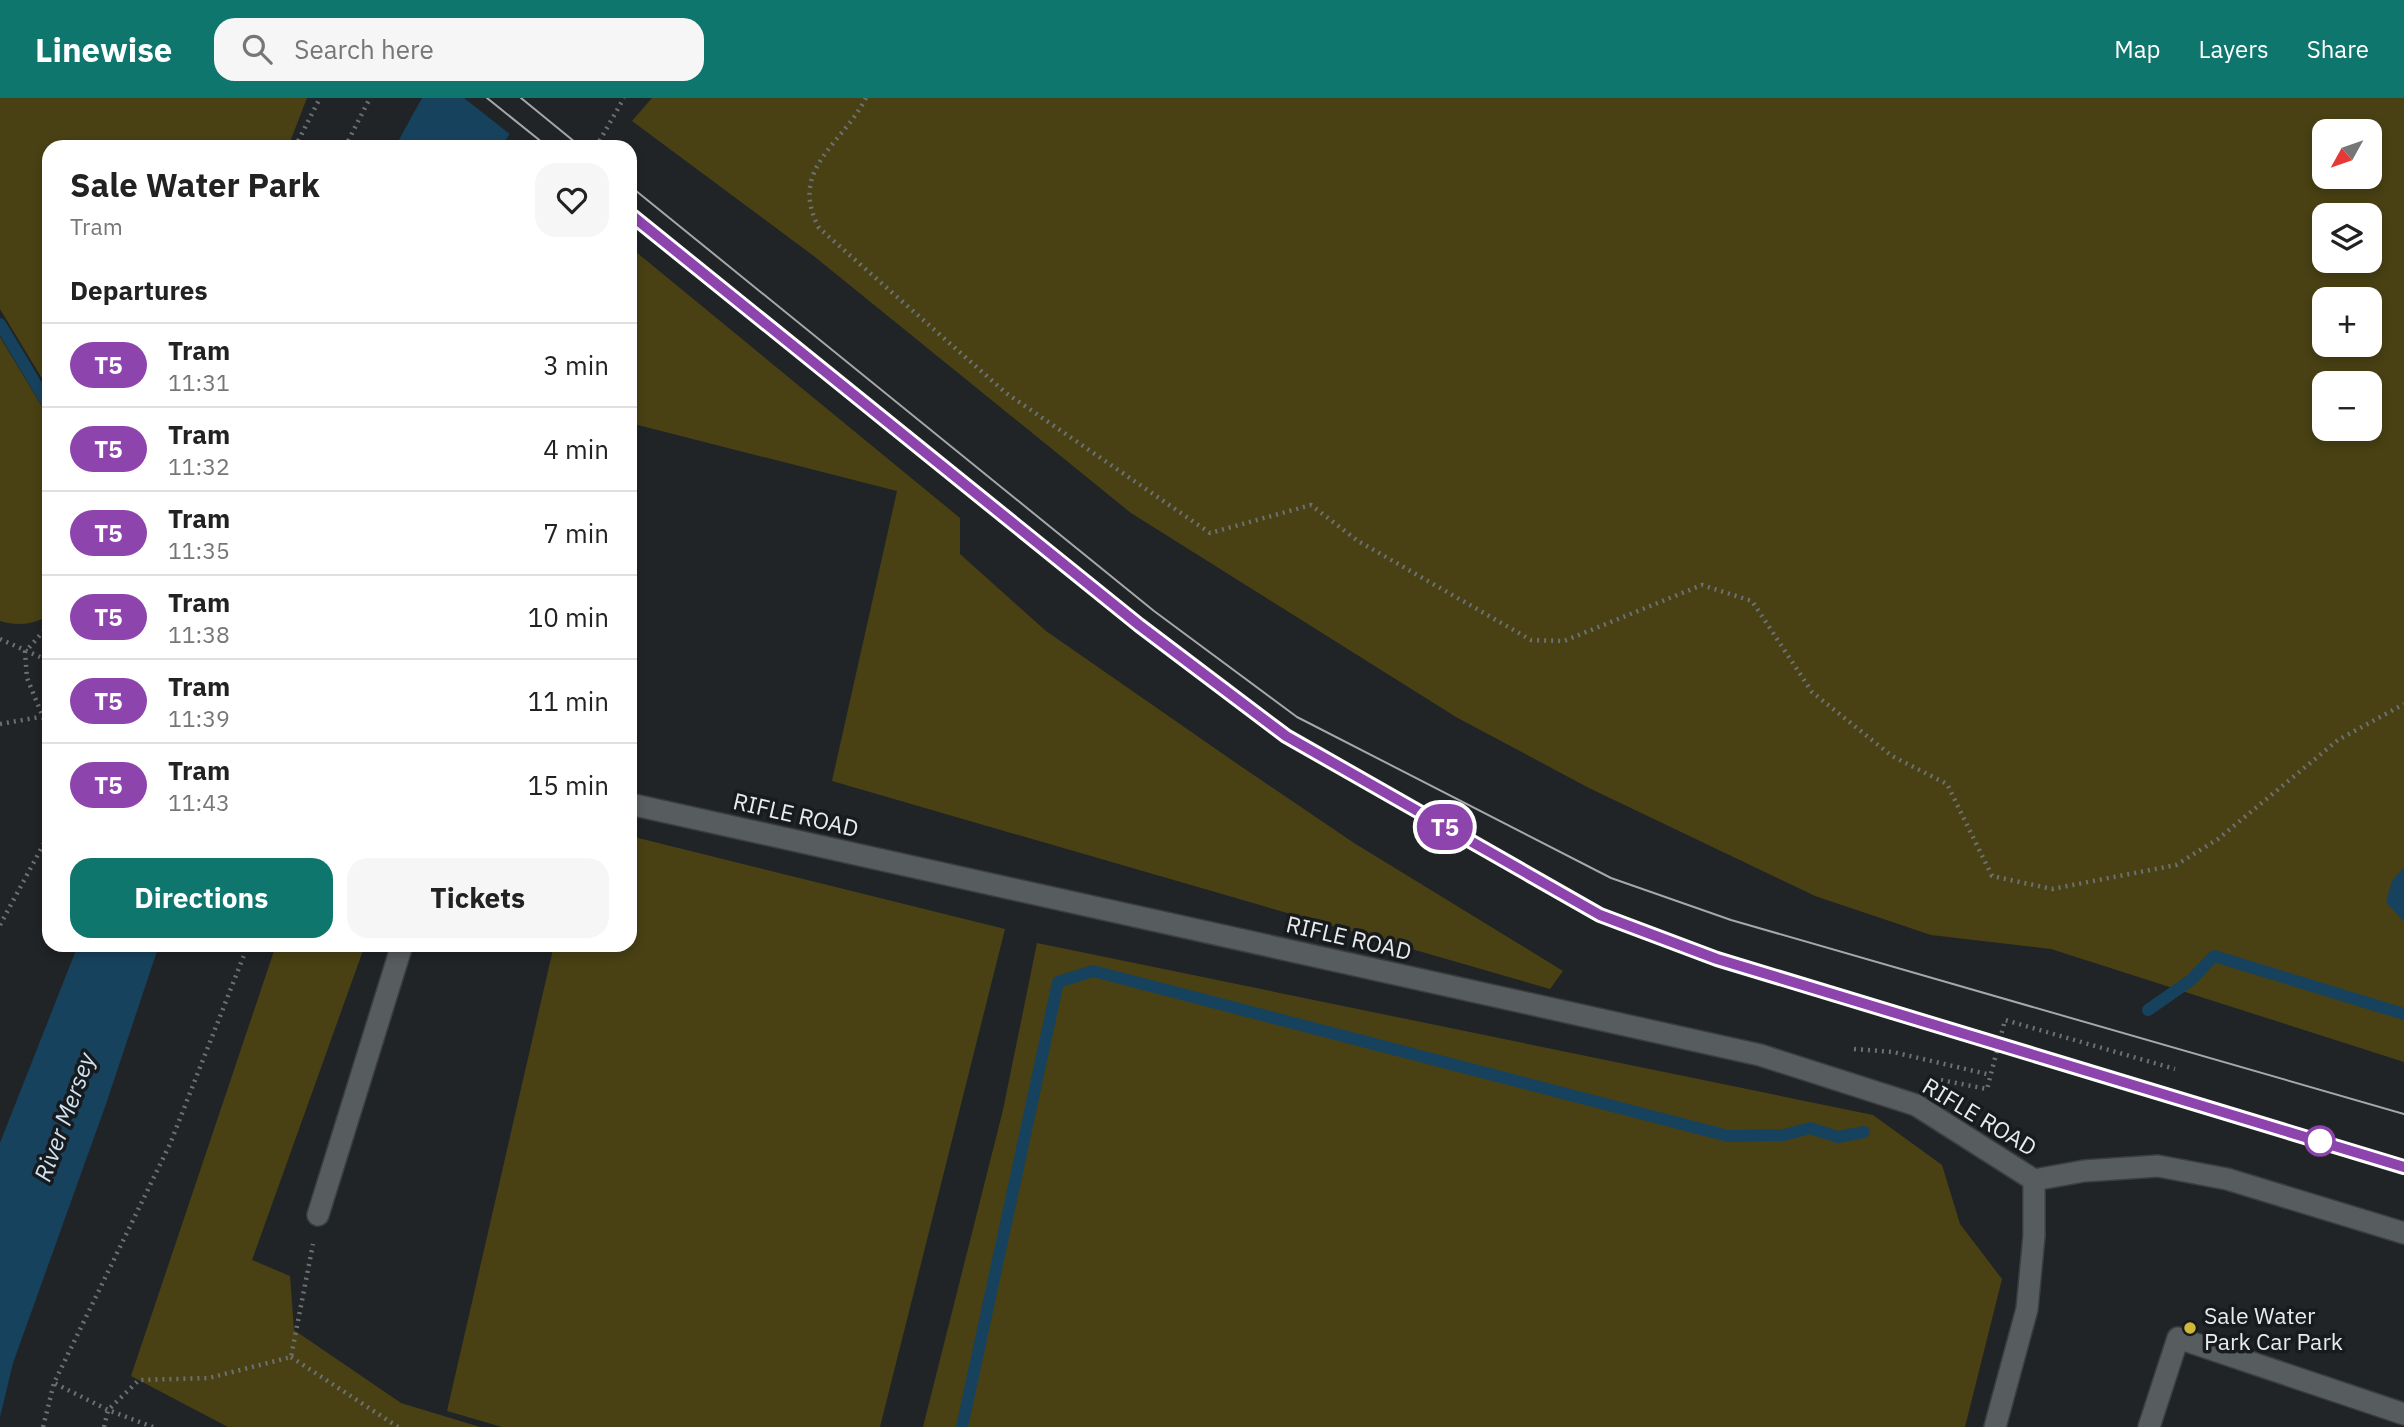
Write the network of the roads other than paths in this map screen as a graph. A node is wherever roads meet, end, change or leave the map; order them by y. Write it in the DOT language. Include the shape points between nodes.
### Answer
graph roads {
  1 [pos="637,806"];
  2 [pos="400,952"];
  3 [pos="2034,1180"];
  4 [pos="318,1215"];
  5 [pos="2404,1233"];
  6 [pos="2404,1414"];
  7 [pos="1995,1427"];
  8 [pos="2149,1427"];
  1 -- 3 [label="street, RIFLE ROAD" via="1760,1055 1916,1105"];
  2 -- 4 [label="street"];
  3 -- 5 [label="street, RIFLE ROAD" via="2158,1166 2227,1179"];
  3 -- 7 [label="street, RIFLE ROAD" via="2027,1310"];
  6 -- 8 [label="street" via="2178,1338"];
}
